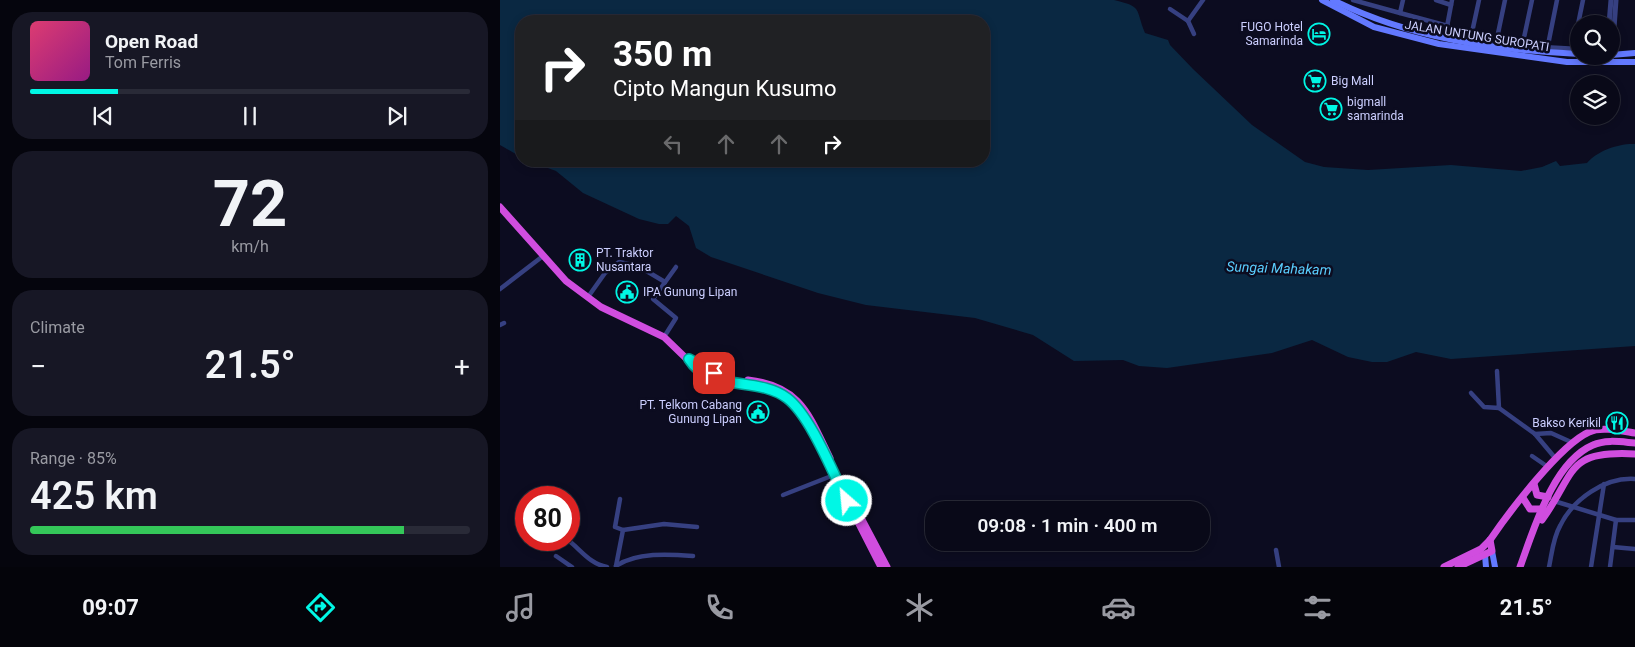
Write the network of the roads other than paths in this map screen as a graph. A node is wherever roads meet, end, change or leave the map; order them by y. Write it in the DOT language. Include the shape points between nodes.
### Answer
graph roads {
  1 [pos="1203,0"];
  2 [pos="1322,0"];
  3 [pos="1353,0"];
  4 [pos="1403,0"];
  5 [pos="1436,0"];
  6 [pos="1479,0"];
  7 [pos="1505,0"];
  8 [pos="1532,0"];
  9 [pos="1557,0"];
  10 [pos="1583,0"];
  11 [pos="1611,0"];
  12 [pos="1616,0"];
  13 [pos="1332,2"];
  14 [pos="1452,2"];
  15 [pos="1170,8"];
  16 [pos="1400,13"];
  17 [pos="1580,15"];
  18 [pos="1610,15"];
  19 [pos="1615,15"];
  20 [pos="1188,22"];
  21 [pos="1448,26"];
  22 [pos="1194,34"];
  23 [pos="1446,35"];
  24 [pos="1471,37"];
  25 [pos="1496,44"];
  26 [pos="1522,48"];
  27 [pos="1570,49"];
  28 [pos="1547,50"];
  29 [pos="1620,52"];
  30 [pos="1570,53"];
  31 [pos="1635,53"];
  32 [pos="1570,60"];
  33 [pos="1620,61"];
  34 [pos="1635,62"];
  35 [pos="500,207"];
  36 [pos="543,256"];
  37 [pos="676,267"];
  38 [pos="665,282"];
  39 [pos="500,288"];
  40 [pos="588,297"];
  41 [pos="664,337"];
  42 [pos="689,359"];
  43 [pos="1497,371"];
  44 [pos="1471,393"];
  45 [pos="1499,408"];
  46 [pos="1635,433"];
  47 [pos="1535,434"];
  48 [pos="1571,442"];
  49 [pos="1635,443"];
  50 [pos="1635,454"];
  51 [pos="1532,456"];
  52 [pos="1556,458"];
  53 [pos="1548,467"];
  54 [pos="834,475"];
  55 [pos="1635,478"];
  56 [pos="1534,484"];
  57 [pos="1604,484"];
  58 [pos="783,495"];
  59 [pos="1523,498"];
  60 [pos="620,499"];
  61 [pos="1551,499"];
  62 [pos="1574,507"];
  63 [pos="1543,509"];
  64 [pos="855,513"];
  65 [pos="1599,515"];
  66 [pos="1616,520"];
  67 [pos="1635,520"];
  68 [pos="1536,526"];
  69 [pos="697,527"];
  70 [pos="623,530"];
  71 [pos="1490,540"];
  72 [pos="1613,548"];
  73 [pos="580,550"];
  74 [pos="1276,550"];
  75 [pos="1635,550"];
  76 [pos="1492,551"];
  77 [pos="1483,552"];
  78 [pos="556,556"];
  79 [pos="692,556"];
  80 [pos="616,566"];
  81 [pos="572,567"];
  82 [pos="607,567"];
  83 [pos="881,567"];
  84 [pos="887,567"];
  85 [pos="1279,567"];
  86 [pos="1444,567"];
  87 [pos="1458,567"];
  88 [pos="1486,567"];
  89 [pos="1495,567"];
  90 [pos="1520,567"];
  91 [pos="1549,567"];
  92 [pos="1590,567"];
  93 [pos="1610,567"];
  1 -- 20 [label="street"];
  2 -- 13 [label="main road, JALAN UNTUNG SUROPATI"];
  3 -- 16 [label="street"];
  4 -- 16 [label="street"];
  5 -- 14 [label="street"];
  6 -- 24 [label="street"];
  7 -- 25 [label="street"];
  8 -- 26 [label="street"];
  9 -- 28 [label="street"];
  10 -- 17 [label="street"];
  11 -- 18 [label="street"];
  12 -- 19 [label="street"];
  13 -- 23 [label="main road, JALAN UNTUNG SUROPATI" via="1371,18"];
  13 -- 32 [label="main road, JALAN UNTUNG SUROPATI" via="1374,27 1439,44"];
  14 -- 21 [label="street"];
  15 -- 20 [label="street"];
  16 -- 21 [label="street"];
  20 -- 22 [label="street"];
  21 -- 23 [label="street"];
  23 -- 24 [label="street"];
  23 -- 25 [label="main road, JALAN UNTUNG SUROPATI"];
  24 -- 25 [label="street"];
  25 -- 26 [label="main road, JALAN UNTUNG SUROPATI"];
  26 -- 28 [label="main road, JALAN UNTUNG SUROPATI"];
  27 -- 28 [label="street"];
  28 -- 30 [label="main road, JALAN UNTUNG SUROPATI"];
  29 -- 31 [label="main road"];
  33 -- 34 [label="main road, JALAN UNTUNG SUROPATI"];
  35 -- 36 [label="highway"];
  36 -- 39 [label="street"];
  36 -- 40 [label="highway" via="566,281"];
  37 -- 38 [label="street"];
  38 -- 40 [label="street" via="638,266 619,262 605,272"];
  38 -- 41 [label="street" via="653,299 676,318"];
  40 -- 41 [label="highway" via="605,309"];
  41 -- 42 [label="highway"];
  42 -- 54 [label="highway" via="693,365 717,379 768,388 788,399 806,422"];
  42 -- 64 [label="highway" via="718,375 769,383 793,396 813,424"];
  43 -- 45 [label="street"];
  44 -- 45 [label="street" via="1484,407"];
  45 -- 47 [label="street"];
  46 -- 48 [label="highway" via="1590,431"];
  47 -- 48 [label="street" via="1551,433"];
  47 -- 52 [label="street"];
  48 -- 52 [label="highway"];
  49 -- 61 [label="highway" via="1609,442 1588,448 1570,462"];
  50 -- 61 [label="highway" via="1610,452 1585,459 1574,466"];
  51 -- 53 [label="street"];
  52 -- 53 [label="highway"];
  53 -- 56 [label="highway"];
  54 -- 58 [label="street"];
  54 -- 64 [label="highway"];
  55 -- 57 [label="street"];
  56 -- 59 [label="highway"];
  56 -- 61 [label="highway" via="1538,495"];
  57 -- 62 [label="street"];
  57 -- 65 [label="street"];
  59 -- 63 [label="highway" via="1530,509"];
  59 -- 71 [label="highway"];
  60 -- 70 [label="street" via="615,527"];
  61 -- 62 [label="street"];
  61 -- 63 [label="highway"];
  61 -- 68 [label="highway"];
  62 -- 65 [label="street"];
  62 -- 91 [label="street" via="1560,525"];
  63 -- 68 [label="highway"];
  64 -- 83 [label="highway"];
  64 -- 84 [label="highway"];
  65 -- 66 [label="street"];
  65 -- 92 [label="street"];
  66 -- 67 [label="street"];
  66 -- 72 [label="street"];
  68 -- 90 [label="highway"];
  69 -- 70 [label="street" via="655,524"];
  70 -- 80 [label="street"];
  71 -- 76 [label="highway"];
  71 -- 77 [label="highway"];
  72 -- 75 [label="street"];
  72 -- 93 [label="street"];
  73 -- 82 [label="street" via="592,563"];
  74 -- 85 [label="street"];
  76 -- 77 [label="highway"];
  76 -- 89 [label="main road"];
  77 -- 86 [label="highway"];
  77 -- 87 [label="highway"];
  77 -- 88 [label="main road"];
  78 -- 81 [label="street"];
  79 -- 80 [label="street" via="669,554 636,558"];
}
